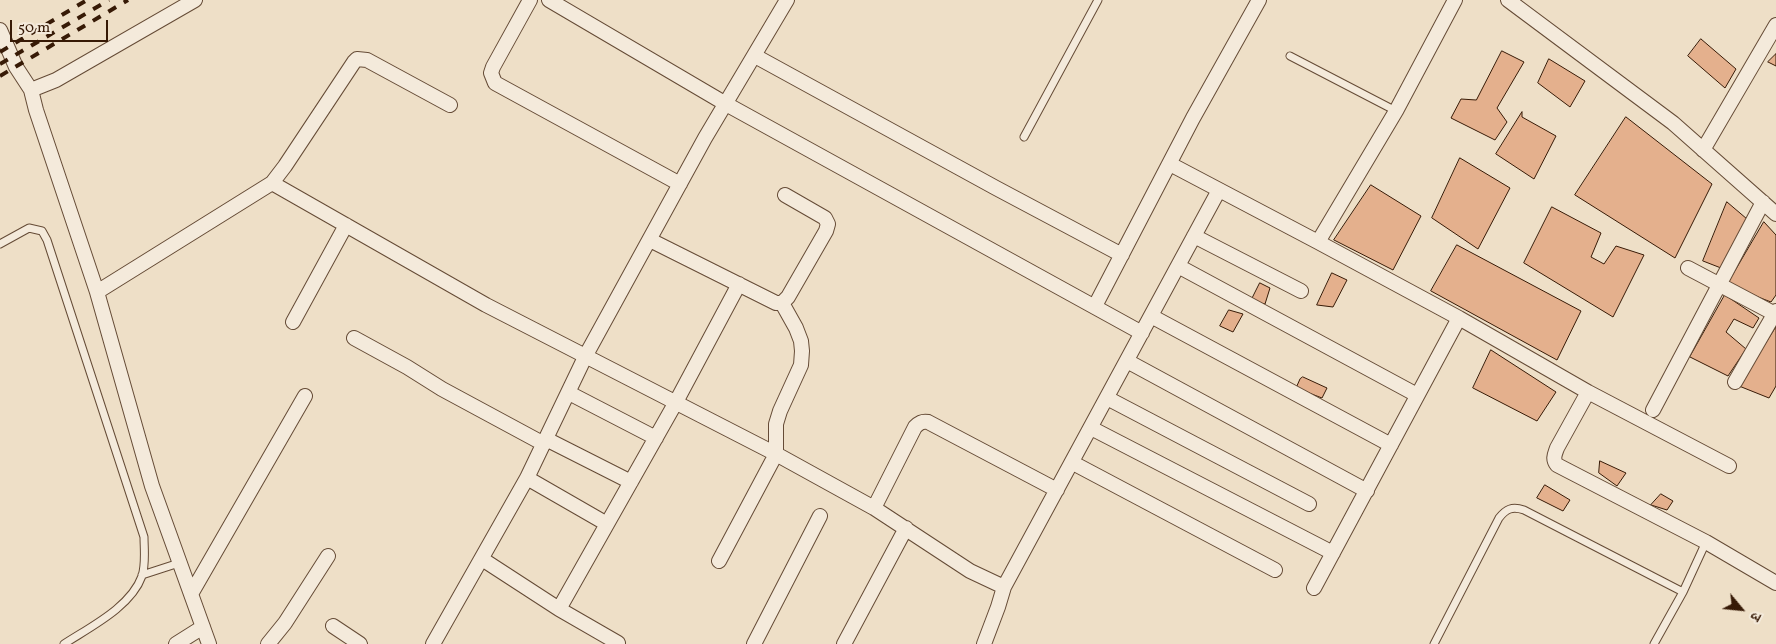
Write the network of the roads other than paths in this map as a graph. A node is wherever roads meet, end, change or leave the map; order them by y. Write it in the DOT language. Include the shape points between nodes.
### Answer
graph roads {
  1 [pos="195,0"];
  2 [pos="530,0"];
  3 [pos="549,0"];
  4 [pos="787,0"];
  5 [pos="1098,0"];
  6 [pos="1259,0"];
  7 [pos="1455,0"];
  8 [pos="1508,0"];
  9 [pos="1776,25"];
  10 [pos="0,30"];
  11 [pos="755,56"];
  12 [pos="1290,56"];
  13 [pos="30,90"];
  14 [pos="726,104"];
  15 [pos="450,105"];
  16 [pos="1396,111"];
  17 [pos="1024,137"];
  18 [pos="1703,150"];
  19 [pos="1170,164"];
  20 [pos="272,183"];
  21 [pos="680,184"];
  22 [pos="1219,190"];
  23 [pos="785,196"];
  24 [pos="1763,202"];
  25 [pos="1776,214"];
  26 [pos="346,225"];
  27 [pos="1194,236"];
  28 [pos="650,240"];
  29 [pos="1318,242"];
  30 [pos="0,244"];
  31 [pos="1122,255"];
  32 [pos="1178,266"];
  33 [pos="1688,268"];
  34 [pos="739,284"];
  35 [pos="1719,285"];
  36 [pos="1301,291"];
  37 [pos="98,292"];
  38 [pos="782,303"];
  39 [pos="1095,306"];
  40 [pos="1775,312"];
  41 [pos="1151,316"];
  42 [pos="1459,318"];
  43 [pos="293,322"];
  44 [pos="1142,332"];
  45 [pos="354,338"];
  46 [pos="586,355"];
  47 [pos="1127,361"];
  48 [pos="1735,382"];
  49 [pos="1588,392"];
  50 [pos="569,393"];
  51 [pos="1417,395"];
  52 [pos="305,396"];
  53 [pos="1107,398"];
  54 [pos="676,402"];
  55 [pos="1653,410"];
  56 [pos="1091,428"];
  57 [pos="656,438"];
  58 [pos="545,442"];
  59 [pos="1391,445"];
  60 [pos="776,454"];
  61 [pos="1073,463"];
  62 [pos="1729,466"];
  63 [pos="527,478"];
  64 [pos="630,482"];
  65 [pos="1057,490"];
  66 [pos="1367,491"];
  67 [pos="1309,504"];
  68 [pos="874,508"];
  69 [pos="820,516"];
  70 [pos="607,524"];
  71 [pos="906,528"];
  72 [pos="1706,542"];
  73 [pos="1333,553"];
  74 [pos="328,556"];
  75 [pos="482,559"];
  76 [pos="718,561"];
  77 [pos="180,563"];
  78 [pos="1275,570"];
  79 [pos="142,575"];
  80 [pos="1776,583"];
  81 [pos="1004,587"];
  82 [pos="1314,588"];
  83 [pos="1683,592"];
  84 [pos="191,594"];
  85 [pos="559,608"];
  86 [pos="333,626"];
  87 [pos="203,627"];
  88 [pos="618,643"];
  89 [pos="64,644"];
  90 [pos="176,644"];
  91 [pos="209,644"];
  92 [pos="268,644"];
  93 [pos="360,644"];
  94 [pos="433,644"];
  95 [pos="754,644"];
  96 [pos="844,644"];
  97 [pos="984,644"];
  98 [pos="1434,644"];
  99 [pos="1654,644"];
  1 -- 13 [label="street" via="56,80"];
  2 -- 21 [label="street" via="493,67 491,73 495,84"];
  3 -- 14 [label="street"];
  4 -- 11 [label="street"];
  5 -- 17 [label="lane"];
  6 -- 19 [label="street"];
  7 -- 16 [label="street"];
  8 -- 18 [label="street" via="1673,123"];
  9 -- 18 [label="street"];
  10 -- 13 [label="street"];
  11 -- 14 [label="street"];
  11 -- 31 [label="street"];
  12 -- 16 [label="lane"];
  13 -- 37 [label="street"];
  14 -- 21 [label="street"];
  14 -- 39 [label="street"];
  15 -- 20 [label="street" via="367,60 357,59"];
  16 -- 29 [label="street"];
  18 -- 24 [label="street"];
  19 -- 22 [label="street"];
  19 -- 31 [label="street"];
  20 -- 26 [label="street"];
  20 -- 37 [label="street"];
  21 -- 28 [label="street"];
  22 -- 27 [label="street"];
  22 -- 29 [label="street"];
  23 -- 38 [label="street" via="826,218 828,224"];
  24 -- 25 [label="street"];
  24 -- 35 [label="street"];
  26 -- 43 [label="street"];
  26 -- 46 [label="street" via="486,305"];
  27 -- 32 [label="street"];
  27 -- 36 [label="street"];
  28 -- 34 [label="street"];
  28 -- 46 [label="street"];
  29 -- 42 [label="street"];
  30 -- 79 [label="lane" via="29,228 42,231 47,240 144,537"];
  31 -- 39 [label="street"];
  32 -- 41 [label="street"];
  32 -- 51 [label="street"];
  33 -- 35 [label="street"];
  34 -- 38 [label="street"];
  34 -- 54 [label="street"];
  35 -- 40 [label="street"];
  35 -- 55 [label="street"];
  37 -- 77 [label="street" via="152,486"];
  38 -- 60 [label="street" via="796,328 802,351 801,365 776,424"];
  39 -- 44 [label="street"];
  40 -- 48 [label="street"];
  41 -- 44 [label="street"];
  41 -- 59 [label="street"];
  42 -- 49 [label="street"];
  42 -- 51 [label="street"];
  44 -- 47 [label="street"];
  45 -- 58 [label="street" via="442,389"];
  46 -- 50 [label="street"];
  46 -- 54 [label="street"];
  47 -- 53 [label="street"];
  47 -- 66 [label="street"];
  49 -- 62 [label="street"];
  49 -- 72 [label="street" via="1557,448 1554,462"];
  50 -- 57 [label="street"];
  50 -- 58 [label="street"];
  51 -- 59 [label="street"];
  52 -- 84 [label="street"];
  53 -- 56 [label="street"];
  53 -- 67 [label="street"];
  54 -- 57 [label="street"];
  54 -- 60 [label="street"];
  56 -- 61 [label="street"];
  56 -- 73 [label="street"];
  57 -- 64 [label="street"];
  58 -- 63 [label="street"];
  58 -- 64 [label="street"];
  59 -- 66 [label="street"];
  60 -- 68 [label="street"];
  60 -- 76 [label="street"];
  61 -- 65 [label="street"];
  61 -- 78 [label="street"];
  63 -- 70 [label="street"];
  63 -- 75 [label="street"];
  64 -- 70 [label="street"];
  65 -- 68 [label="street" via="924,422 915,427"];
  65 -- 81 [label="street"];
  66 -- 73 [label="street"];
  68 -- 71 [label="street"];
  69 -- 95 [label="street"];
  70 -- 85 [label="street"];
  71 -- 81 [label="street" via="970,571"];
  71 -- 96 [label="street"];
  72 -- 80 [label="street"];
  72 -- 83 [label="lane"];
  73 -- 82 [label="street"];
  74 -- 92 [label="street"];
  75 -- 85 [label="street"];
  75 -- 94 [label="street"];
  77 -- 79 [label="lane"];
  77 -- 84 [label="street"];
  79 -- 89 [label="lane" via="130,597"];
  81 -- 97 [label="street"];
  83 -- 98 [label="lane" via="1524,510 1511,508 1499,518"];
  83 -- 99 [label="lane"];
  84 -- 87 [label="street"];
  85 -- 88 [label="street"];
  86 -- 93 [label="street"];
  87 -- 90 [label="street"];
  87 -- 91 [label="street"];
}
